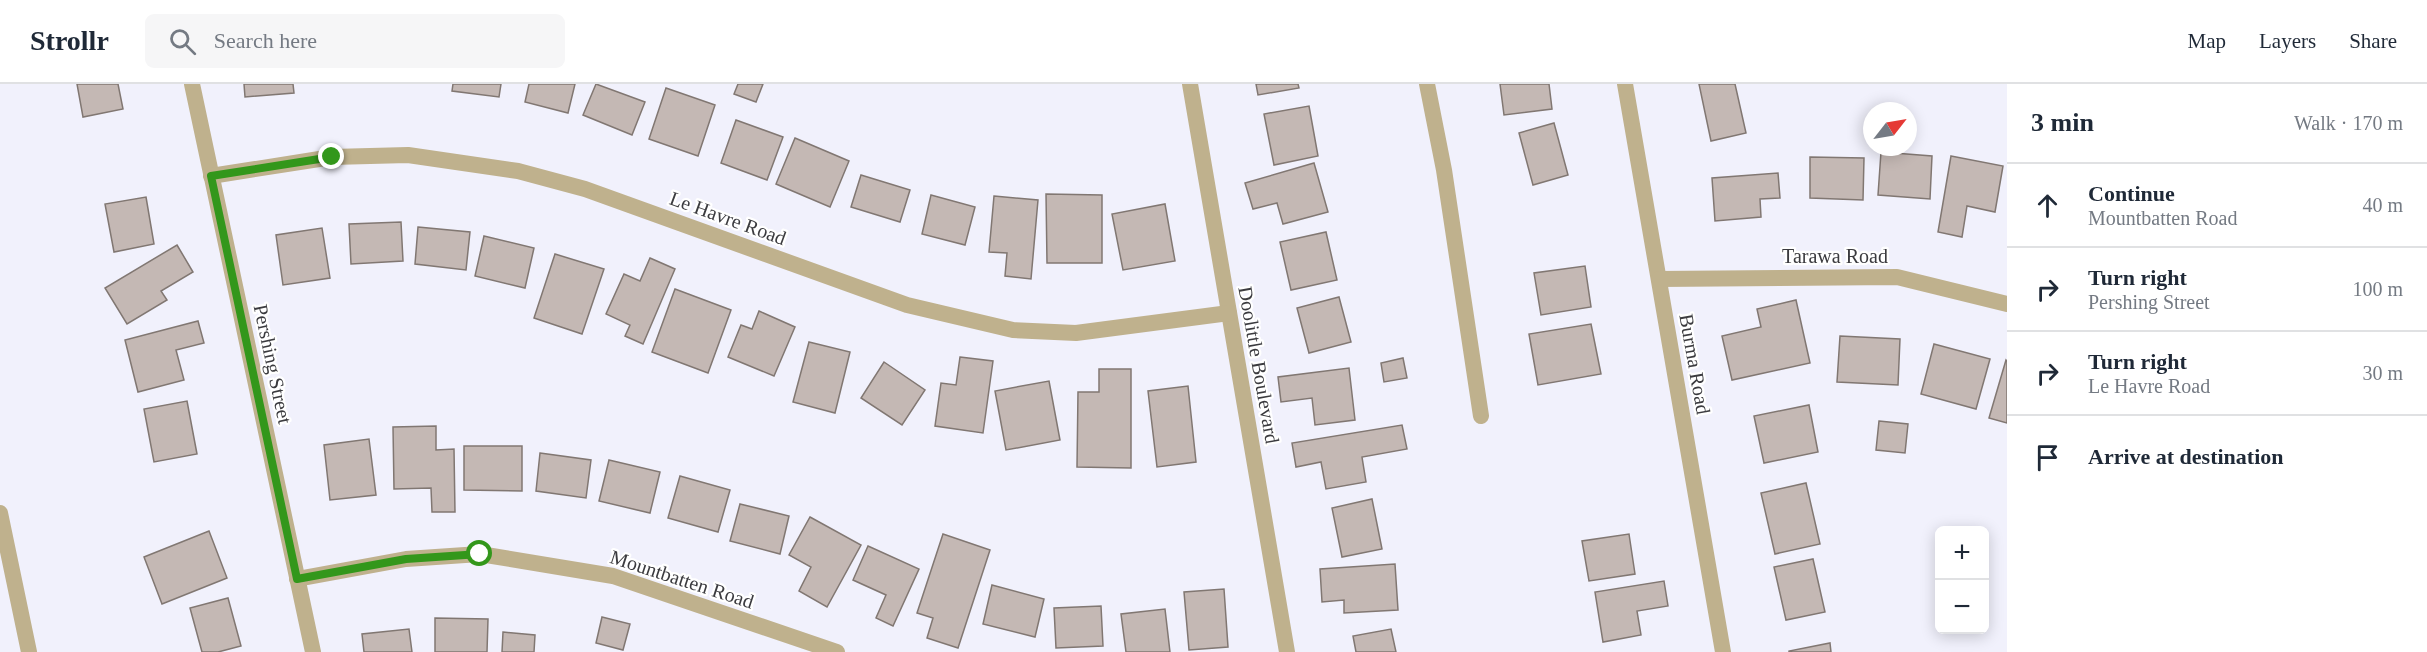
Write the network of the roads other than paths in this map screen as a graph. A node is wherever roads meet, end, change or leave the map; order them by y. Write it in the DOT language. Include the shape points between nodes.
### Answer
graph roads {
  1 [pos="192,84"];
  2 [pos="1190,84"];
  3 [pos="1427,84"];
  4 [pos="1626,84"];
  5 [pos="211,176"];
  6 [pos="1659,279"];
  7 [pos="2007,304"];
  8 [pos="1228,313"];
  9 [pos="1481,416"];
  10 [pos="0,513"];
  11 [pos="297,579"];
  12 [pos="29,652"];
  13 [pos="313,652"];
  14 [pos="837,652"];
  15 [pos="1287,652"];
  16 [pos="1723,652"];
  1 -- 5 [label="street, Pershing Street"];
  2 -- 8 [label="street, Doolittle Boulevard"];
  3 -- 9 [label="street"];
  4 -- 6 [label="street, Burma Road"];
  5 -- 8 [label="street, Le Havre Road" via="332,157 408,155 518,171 585,189 907,305 1013,330 1076,333"];
  5 -- 11 [label="street, Pershing Street"];
  6 -- 7 [label="street, Tarawa Road" via="1897,277"];
  6 -- 16 [label="street, Burma Road"];
  8 -- 15 [label="street, Doolittle Boulevard"];
  10 -- 12 [label="street"];
  11 -- 13 [label="street, Pershing Street"];
  11 -- 14 [label="street, Mountbatten Road" via="406,559 480,554 613,576"];
}
